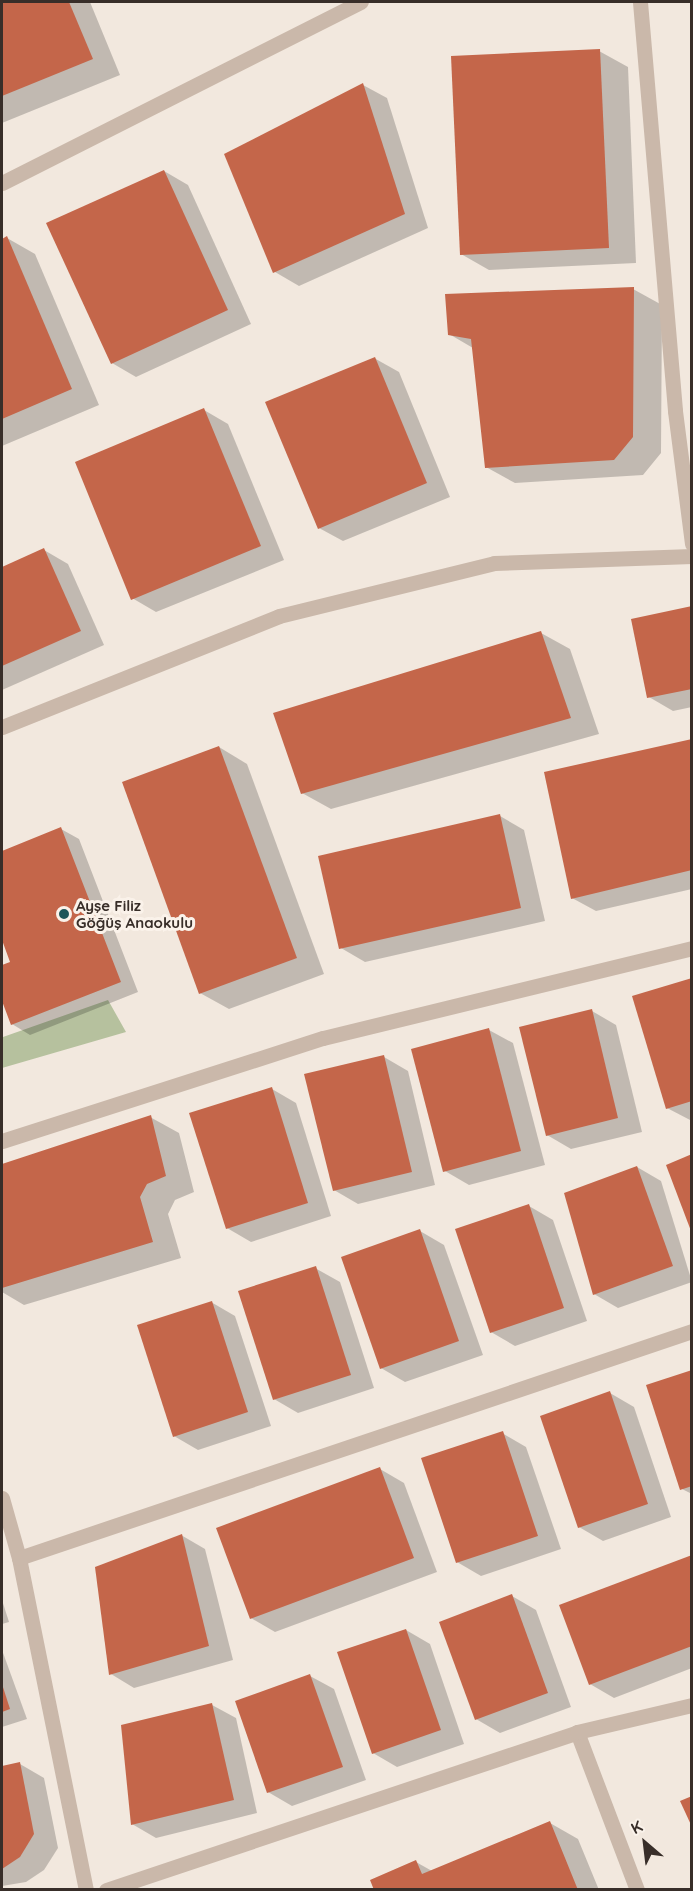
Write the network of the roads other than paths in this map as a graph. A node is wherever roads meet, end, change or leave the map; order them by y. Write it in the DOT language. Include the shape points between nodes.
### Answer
graph roads {
  1 [pos="361,2"];
  2 [pos="640,2"];
  3 [pos="2,183"];
  4 [pos="692,544"];
  5 [pos="692,556"];
  6 [pos="2,727"];
  7 [pos="692,948"];
  8 [pos="2,1141"];
  9 [pos="692,1331"];
  10 [pos="2,1498"];
  11 [pos="19,1558"];
  12 [pos="692,1705"];
  13 [pos="577,1732"];
  14 [pos="86,1890"];
  15 [pos="106,1890"];
  16 [pos="637,1890"];
  1 -- 3 [label="street"];
  2 -- 4 [label="street" via="675,411"];
  5 -- 6 [label="street" via="494,563 359,596 279,616"];
  7 -- 8 [label="street" via="323,1038"];
  9 -- 11 [label="street"];
  10 -- 11 [label="street"];
  11 -- 14 [label="street"];
  12 -- 13 [label="street"];
  13 -- 15 [label="street"];
  13 -- 16 [label="street"];
}
